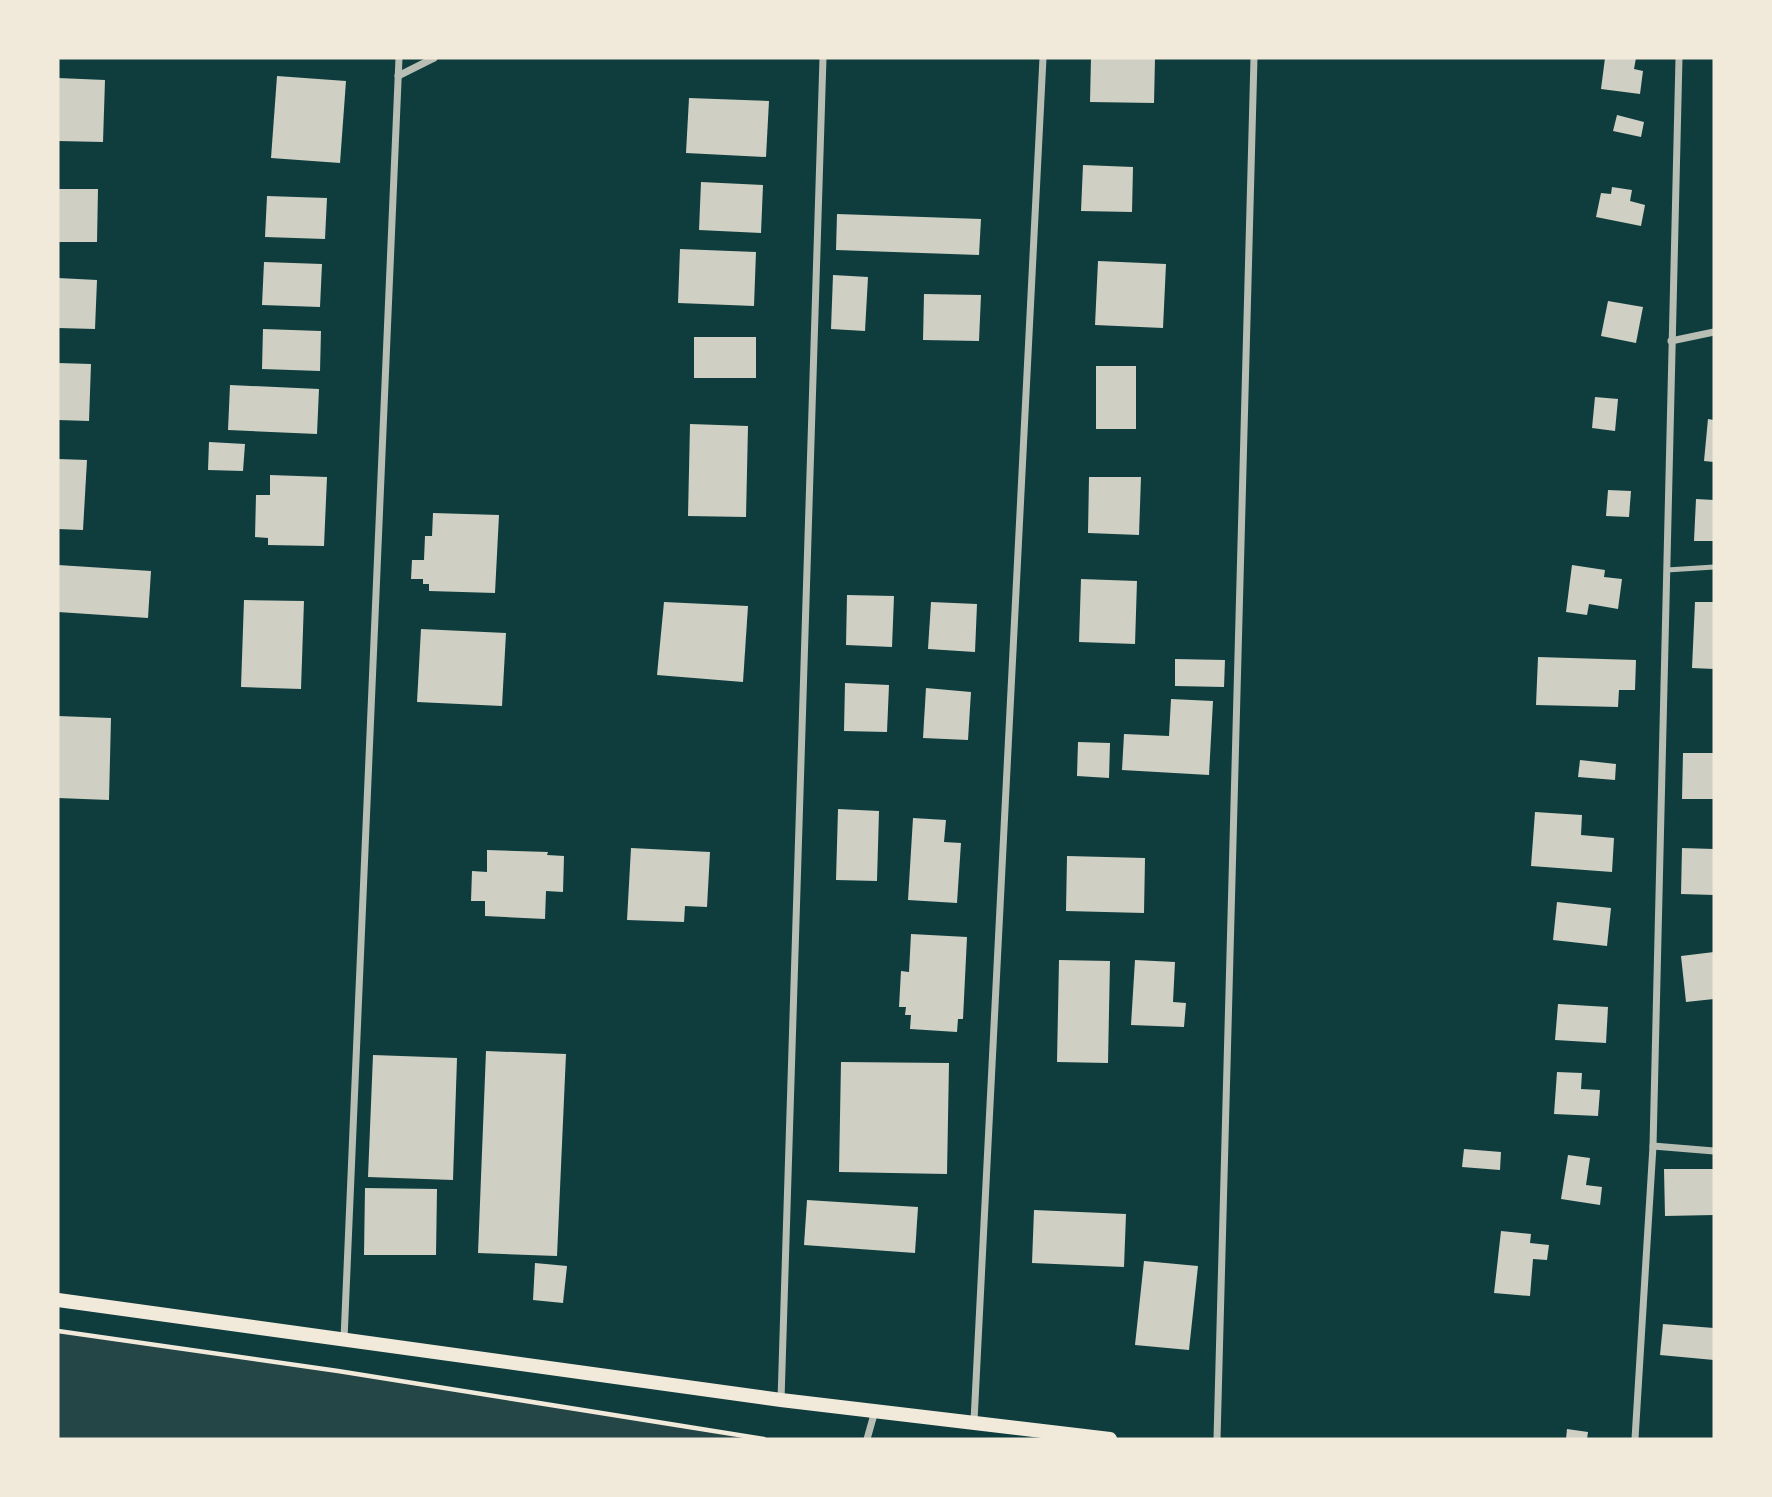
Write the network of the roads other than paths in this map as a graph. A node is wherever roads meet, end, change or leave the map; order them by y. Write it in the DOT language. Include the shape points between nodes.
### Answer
graph roads {
  1 [pos="399,58"];
  2 [pos="434,58"];
  3 [pos="822,58"];
  4 [pos="1043,58"];
  5 [pos="1254,58"];
  6 [pos="1679,58"];
  7 [pos="398,76"];
  8 [pos="1714,332"];
  9 [pos="1671,341"];
  10 [pos="1714,566"];
  11 [pos="1667,570"];
  12 [pos="1653,1146"];
  13 [pos="1714,1151"];
  14 [pos="58,1300"];
  15 [pos="344,1339"];
  16 [pos="781,1400"];
  17 [pos="875,1410"];
  18 [pos="974,1421"];
  19 [pos="867,1439"];
  20 [pos="1110,1439"];
  21 [pos="1217,1439"];
  22 [pos="1635,1439"];
  1 -- 7 [label="street"];
  2 -- 7 [label="street"];
  3 -- 16 [label="street"];
  4 -- 18 [label="street"];
  5 -- 21 [label="street"];
  6 -- 9 [label="street"];
  7 -- 15 [label="street"];
  8 -- 9 [label="street"];
  9 -- 11 [label="street"];
  10 -- 11 [label="lane"];
  11 -- 12 [label="street"];
  12 -- 13 [label="street"];
  12 -- 22 [label="street"];
  14 -- 15 [label="main road"];
  15 -- 16 [label="main road"];
  16 -- 17 [label="main road"];
  17 -- 18 [label="main road"];
  17 -- 19 [label="street"];
  18 -- 20 [label="main road"];
}
